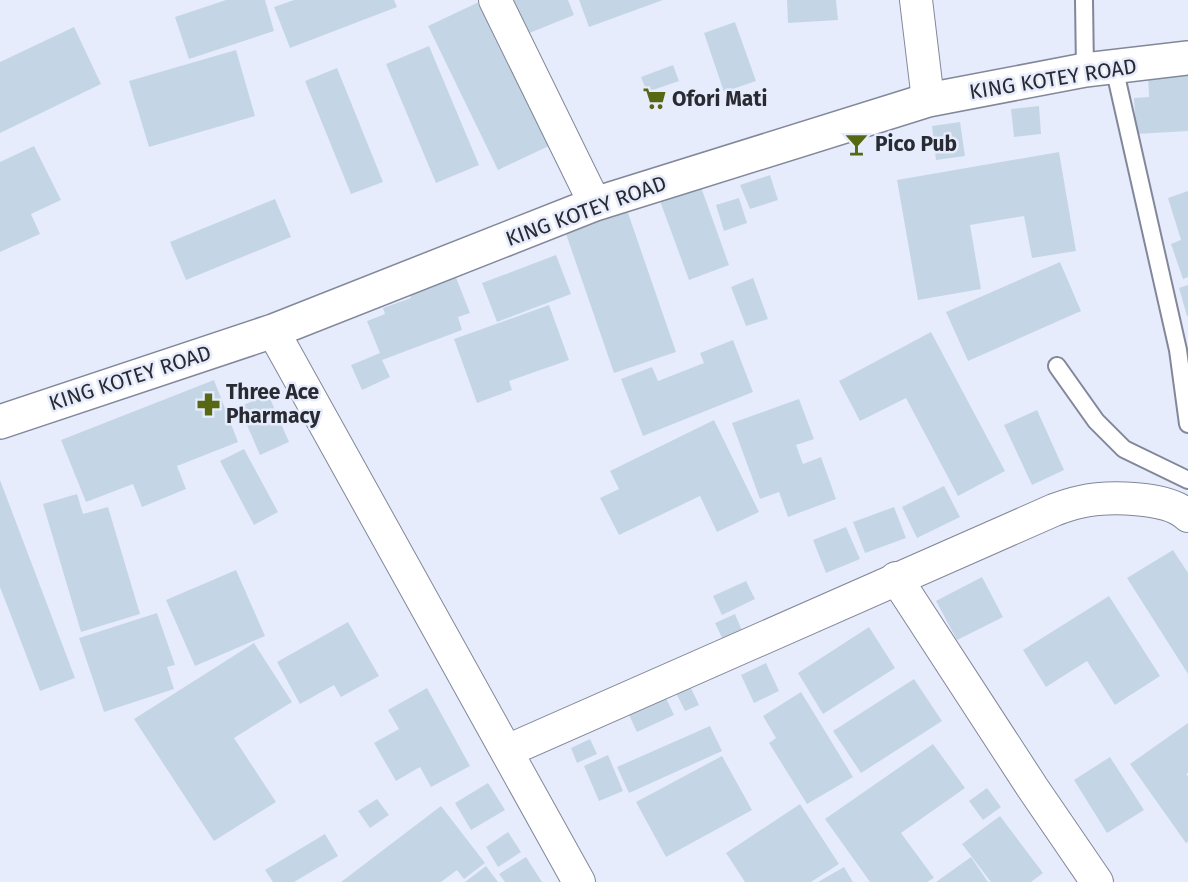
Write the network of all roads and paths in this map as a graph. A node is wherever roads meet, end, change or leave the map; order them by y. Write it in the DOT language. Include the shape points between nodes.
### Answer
graph roads {
  1 [pos="495,0"];
  2 [pos="916,0"];
  3 [pos="1084,0"];
  4 [pos="1188,58"];
  5 [pos="1100,68"];
  6 [pos="928,100"];
  7 [pos="595,204"];
  8 [pos="273,331"];
  9 [pos="1058,366"];
  10 [pos="0,422"];
  11 [pos="1188,424"];
  12 [pos="1188,480"];
  13 [pos="1186,509"];
  14 [pos="896,578"];
  15 [pos="507,751"];
  16 [pos="579,882"];
  17 [pos="1097,882"];
  1 -- 7 [label="street"];
  2 -- 6 [label="street"];
  3 -- 5 [label="lane"];
  4 -- 5 [label="street, KING KOTEY ROAD"];
  5 -- 6 [label="street, KING KOTEY ROAD"];
  5 -- 11 [label="lane" via="1178,350"];
  6 -- 7 [label="street, KING KOTEY ROAD"];
  7 -- 8 [label="street, KING KOTEY ROAD"];
  8 -- 10 [label="street, KING KOTEY ROAD"];
  8 -- 15 [label="street"];
  9 -- 12 [label="lane" via="1096,421 1124,449"];
  13 -- 14 [label="street" via="1113,498 1081,502 1043,514"];
  14 -- 15 [label="street"];
  14 -- 17 [label="street"];
  15 -- 16 [label="street"];
}
